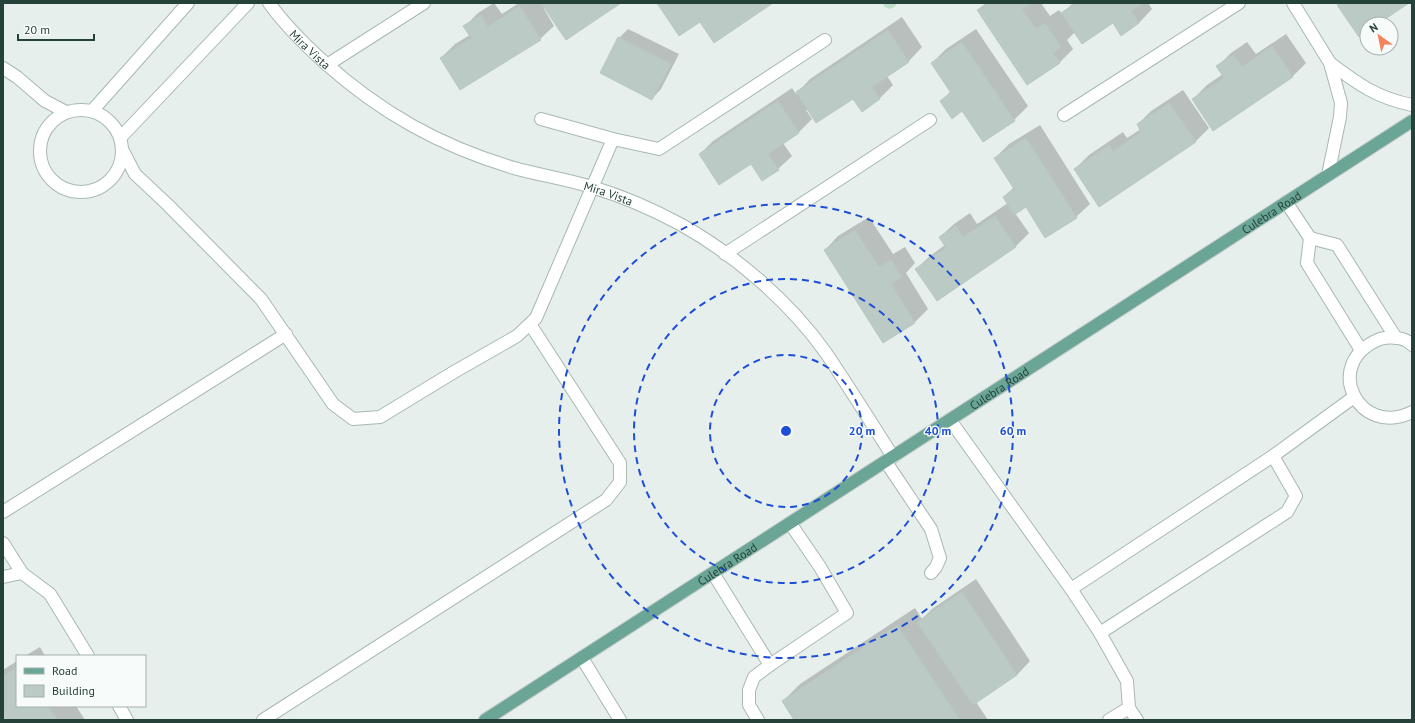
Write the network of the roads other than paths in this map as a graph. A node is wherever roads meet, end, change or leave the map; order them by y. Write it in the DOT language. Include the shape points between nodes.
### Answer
graph roads {
  1 [pos="188,3"];
  2 [pos="248,3"];
  3 [pos="269,3"];
  4 [pos="424,3"];
  5 [pos="1239,3"];
  6 [pos="1293,3"];
  7 [pos="825,40"];
  8 [pos="1330,63"];
  9 [pos="327,65"];
  10 [pos="3,68"];
  11 [pos="1412,105"];
  12 [pos="92,111"];
  13 [pos="66,112"];
  14 [pos="1064,115"];
  15 [pos="540,119"];
  16 [pos="930,120"];
  17 [pos="1412,121"];
  18 [pos="120,137"];
  19 [pos="613,139"];
  20 [pos="122,150"];
  21 [pos="1328,175"];
  22 [pos="592,187"];
  23 [pos="1286,202"];
  24 [pos="1310,238"];
  25 [pos="725,254"];
  26 [pos="530,324"];
  27 [pos="286,334"];
  28 [pos="1396,338"];
  29 [pos="1412,345"];
  30 [pos="1361,350"];
  31 [pos="1354,398"];
  32 [pos="1412,412"];
  33 [pos="950,420"];
  34 [pos="1273,456"];
  35 [pos="890,459"];
  36 [pos="3,512"];
  37 [pos="790,524"];
  38 [pos="3,543"];
  39 [pos="713,573"];
  40 [pos="931,573"];
  41 [pos="22,574"];
  42 [pos="3,577"];
  43 [pos="1071,589"];
  44 [pos="1100,633"];
  45 [pos="87,655"];
  46 [pos="582,658"];
  47 [pos="770,665"];
  48 [pos="120,707"];
  49 [pos="1129,708"];
  50 [pos="127,720"];
  51 [pos="263,720"];
  52 [pos="485,720"];
  53 [pos="620,720"];
  54 [pos="758,720"];
  55 [pos="1109,720"];
  56 [pos="1137,720"];
  1 -- 12 [label="street"];
  2 -- 18 [label="street"];
  3 -- 9 [label="street, Mira Vista" via="308,48"];
  4 -- 9 [label="street"];
  5 -- 14 [label="street"];
  6 -- 8 [label="street"];
  7 -- 19 [label="street" via="659,149"];
  8 -- 11 [label="street" via="1372,92"];
  8 -- 21 [label="street" via="1340,103 1340,117"];
  9 -- 22 [label="street, Mira Vista" via="383,109 431,136 469,153 515,168"];
  10 -- 13 [label="street" via="45,101"];
  12 -- 13 [label="street" via="80,109"];
  12 -- 18 [label="street" via="104,117"];
  13 -- 20 [label="street" via="54,119 45,130 40,144 40,158 44,171 53,182 65,190 79,193 93,191 115,176 121,164"];
  15 -- 19 [label="street"];
  16 -- 25 [label="street"];
  17 -- 21 [label="main road, Culebra Road"];
  18 -- 20 [label="street"];
  19 -- 22 [label="street"];
  20 -- 27 [label="street" via="135,174 261,299"];
  21 -- 23 [label="main road, Culebra Road"];
  22 -- 25 [label="street, Mira Vista" via="637,204 680,225"];
  22 -- 26 [label="street" via="536,318"];
  23 -- 24 [label="street"];
  23 -- 33 [label="main road, Culebra Road"];
  24 -- 28 [label="street" via="1337,244"];
  24 -- 30 [label="street" via="1307,263"];
  25 -- 35 [label="street, Mira Vista" via="759,281 798,320 825,352"];
  26 -- 27 [label="street" via="517,336 380,417 353,419 333,404"];
  26 -- 51 [label="street" via="620,463 620,482 606,500"];
  27 -- 36 [label="street"];
  28 -- 29 [label="street"];
  28 -- 30 [label="street" via="1385,337"];
  30 -- 31 [label="street" via="1354,360 1350,373 1350,386"];
  31 -- 32 [label="street" via="1373,414 1386,417"];
  31 -- 34 [label="street"];
  33 -- 35 [label="main road, Culebra Road"];
  33 -- 43 [label="street"];
  34 -- 43 [label="street"];
  34 -- 44 [label="street" via="1296,496 1287,512"];
  35 -- 37 [label="main road, Culebra Road"];
  35 -- 40 [label="street, Mira Vista" via="931,529 940,558"];
  37 -- 39 [label="main road, Culebra Road"];
  37 -- 47 [label="street" via="820,567 847,613"];
  38 -- 41 [label="street"];
  39 -- 46 [label="main road, Culebra Road"];
  39 -- 47 [label="street"];
  41 -- 42 [label="street"];
  41 -- 45 [label="street" via="50,594"];
  43 -- 44 [label="street"];
  44 -- 49 [label="street" via="1127,681"];
  46 -- 52 [label="main road, Culebra Road"];
  46 -- 53 [label="street"];
  47 -- 54 [label="street" via="754,677 749,690 749,705"];
  48 -- 50 [label="street"];
  49 -- 55 [label="street"];
  49 -- 56 [label="street"];
}
